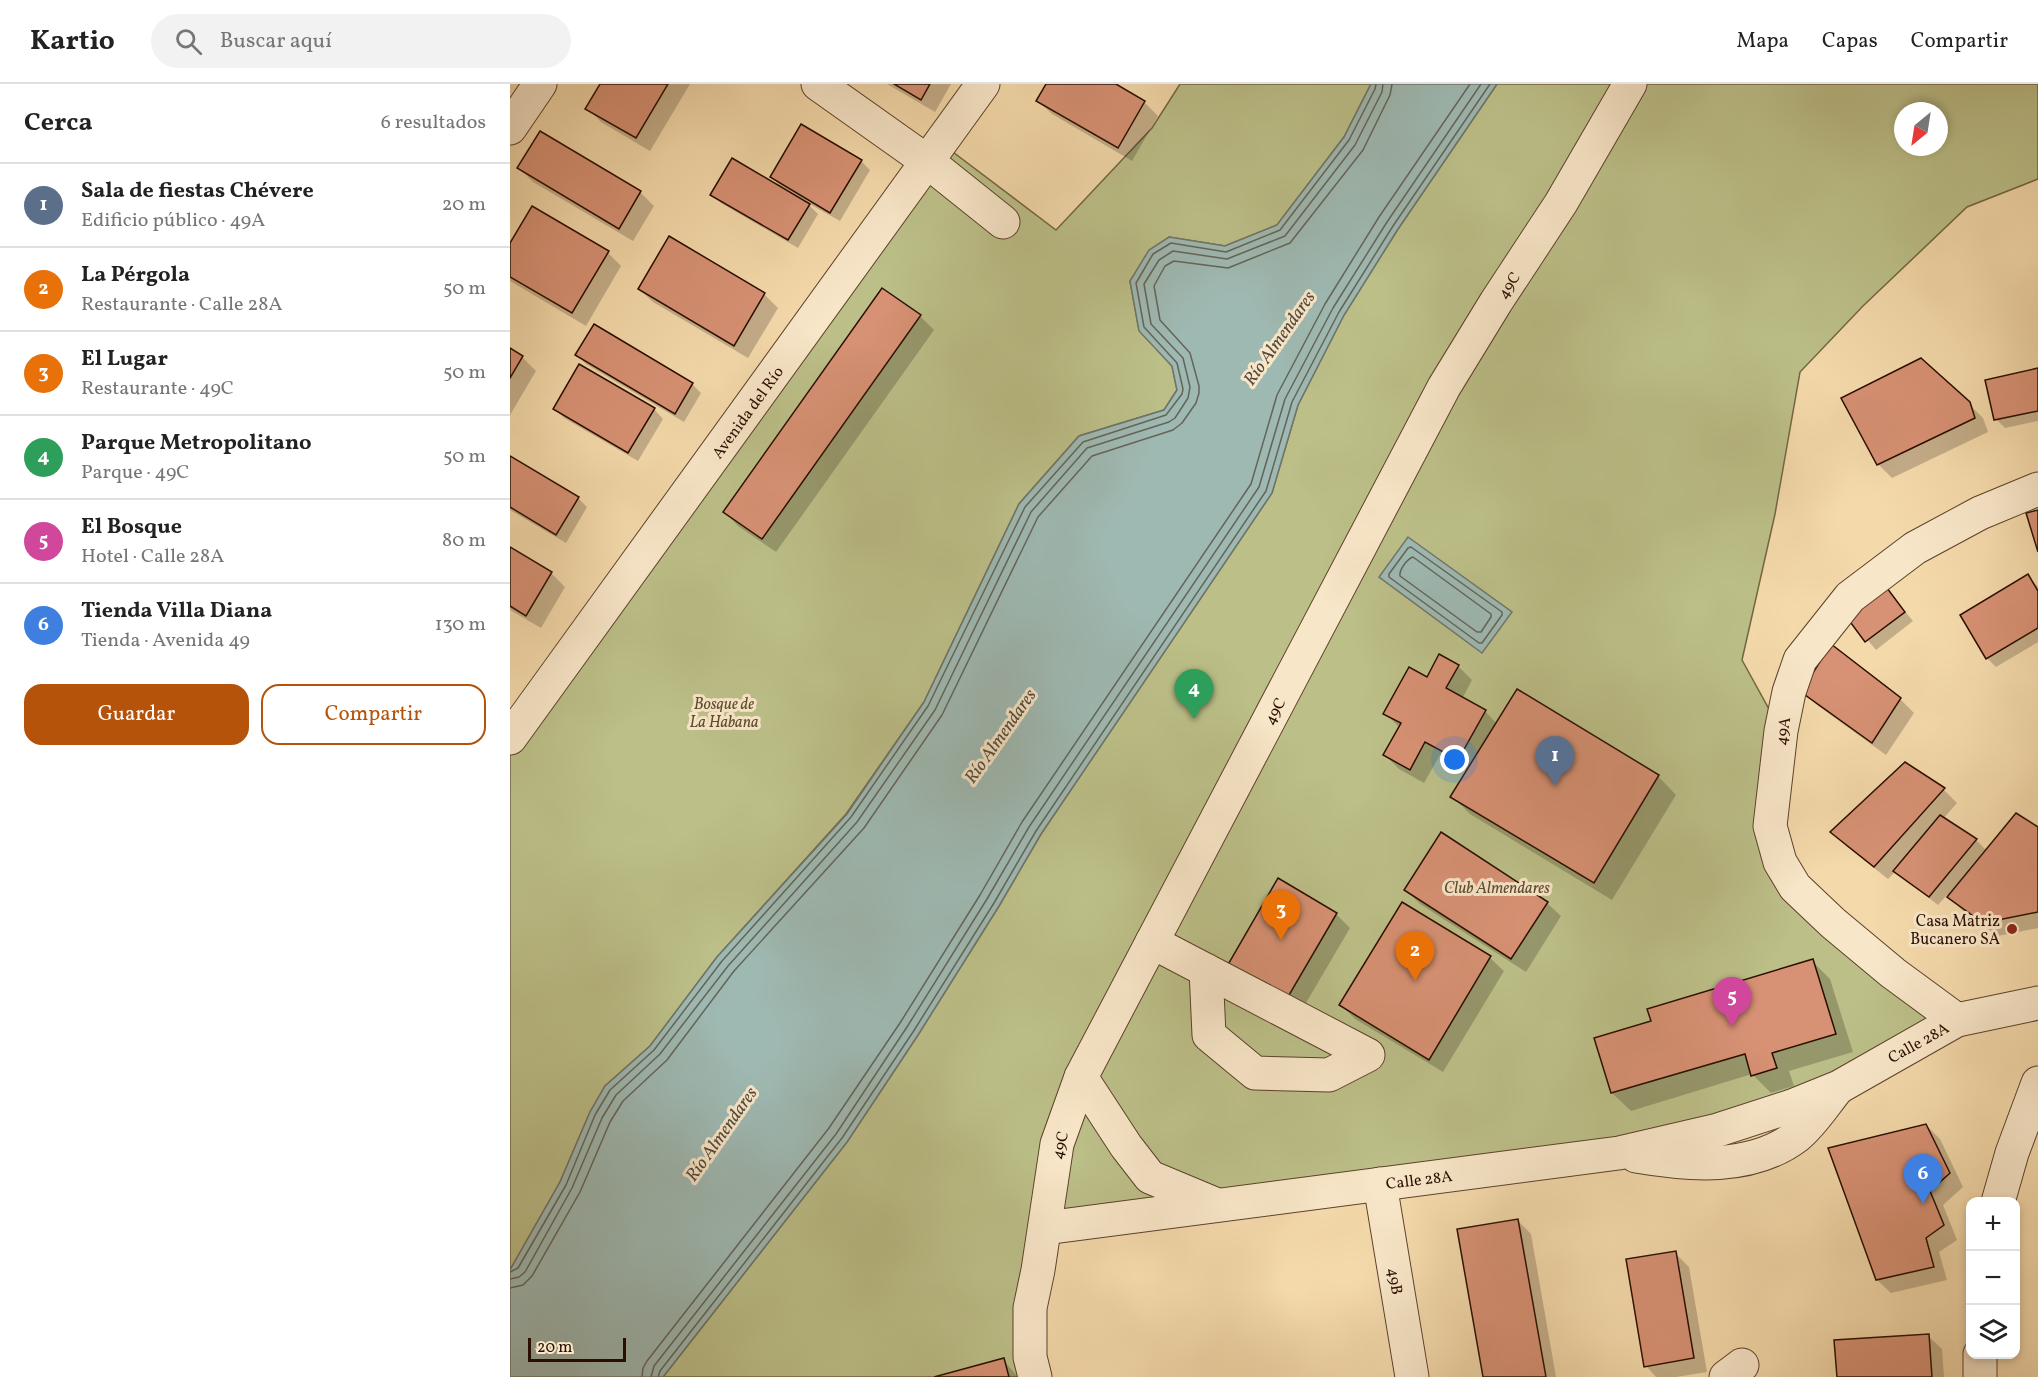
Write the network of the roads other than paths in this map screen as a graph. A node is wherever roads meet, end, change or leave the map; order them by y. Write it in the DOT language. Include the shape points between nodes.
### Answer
graph roads {
  1 [pos="540,84"];
  2 [pos="818,84"];
  3 [pos="983,84"];
  4 [pos="1630,84"];
  5 [pos="510,128"];
  6 [pos="928,162"];
  7 [pos="1003,222"];
  8 [pos="2038,489"];
  9 [pos="522,698"];
  10 [pos="510,738"];
  11 [pos="1152,942"];
  12 [pos="1206,970"];
  13 [pos="2038,1003"];
  14 [pos="1957,1020"];
  15 [pos="1081,1077"];
  16 [pos="2038,1083"];
  17 [pos="1839,1087"];
  18 [pos="1619,1153"];
  19 [pos="1380,1184"];
  20 [pos="1999,1197"];
  21 [pos="1219,1205"];
  22 [pos="1045,1228"];
  23 [pos="1980,1359"];
  24 [pos="1035,1377"];
  25 [pos="1412,1377"];
  26 [pos="1980,1377"];
  1 -- 5 [label="street"];
  2 -- 6 [label="street"];
  3 -- 6 [label="street, Avenida del Río"];
  4 -- 11 [label="street, 49C" via="1561,203 1444,387"];
  6 -- 7 [label="street"];
  6 -- 9 [label="street, Avenida del Río"];
  8 -- 14 [label="street, 49A" via="1980,513 1915,548 1850,597 1800,660 1781,731 1770,826 1780,862 1795,887 1893,973"];
  9 -- 10 [label="street, Avenida del Río"];
  11 -- 12 [label="street"];
  11 -- 15 [label="street, 49C"];
  12 -- 12 [label="street" via="1216,976 1368,1055 1329,1075 1255,1073 1209,1035"];
  13 -- 14 [label="street, Calle 28A"];
  14 -- 17 [label="street, Calle 28A"];
  15 -- 21 [label="street, Calle 28A" via="1150,1177"];
  15 -- 22 [label="street, 49C" via="1057,1144"];
  16 -- 20 [label="street"];
  17 -- 18 [label="street, Calle 28A" via="1718,1130"];
  17 -- 18 [label="street, Calle 28A" via="1798,1135 1749,1159 1686,1162"];
  18 -- 19 [label="street, Calle 28A"];
  19 -- 21 [label="street, Calle 28A"];
  19 -- 25 [label="street, 49B"];
  21 -- 22 [label="street, Calle 28A"];
  22 -- 24 [label="street, 49C" via="1030,1308 1030,1357"];
  23 -- 26 [label="street"];
}
